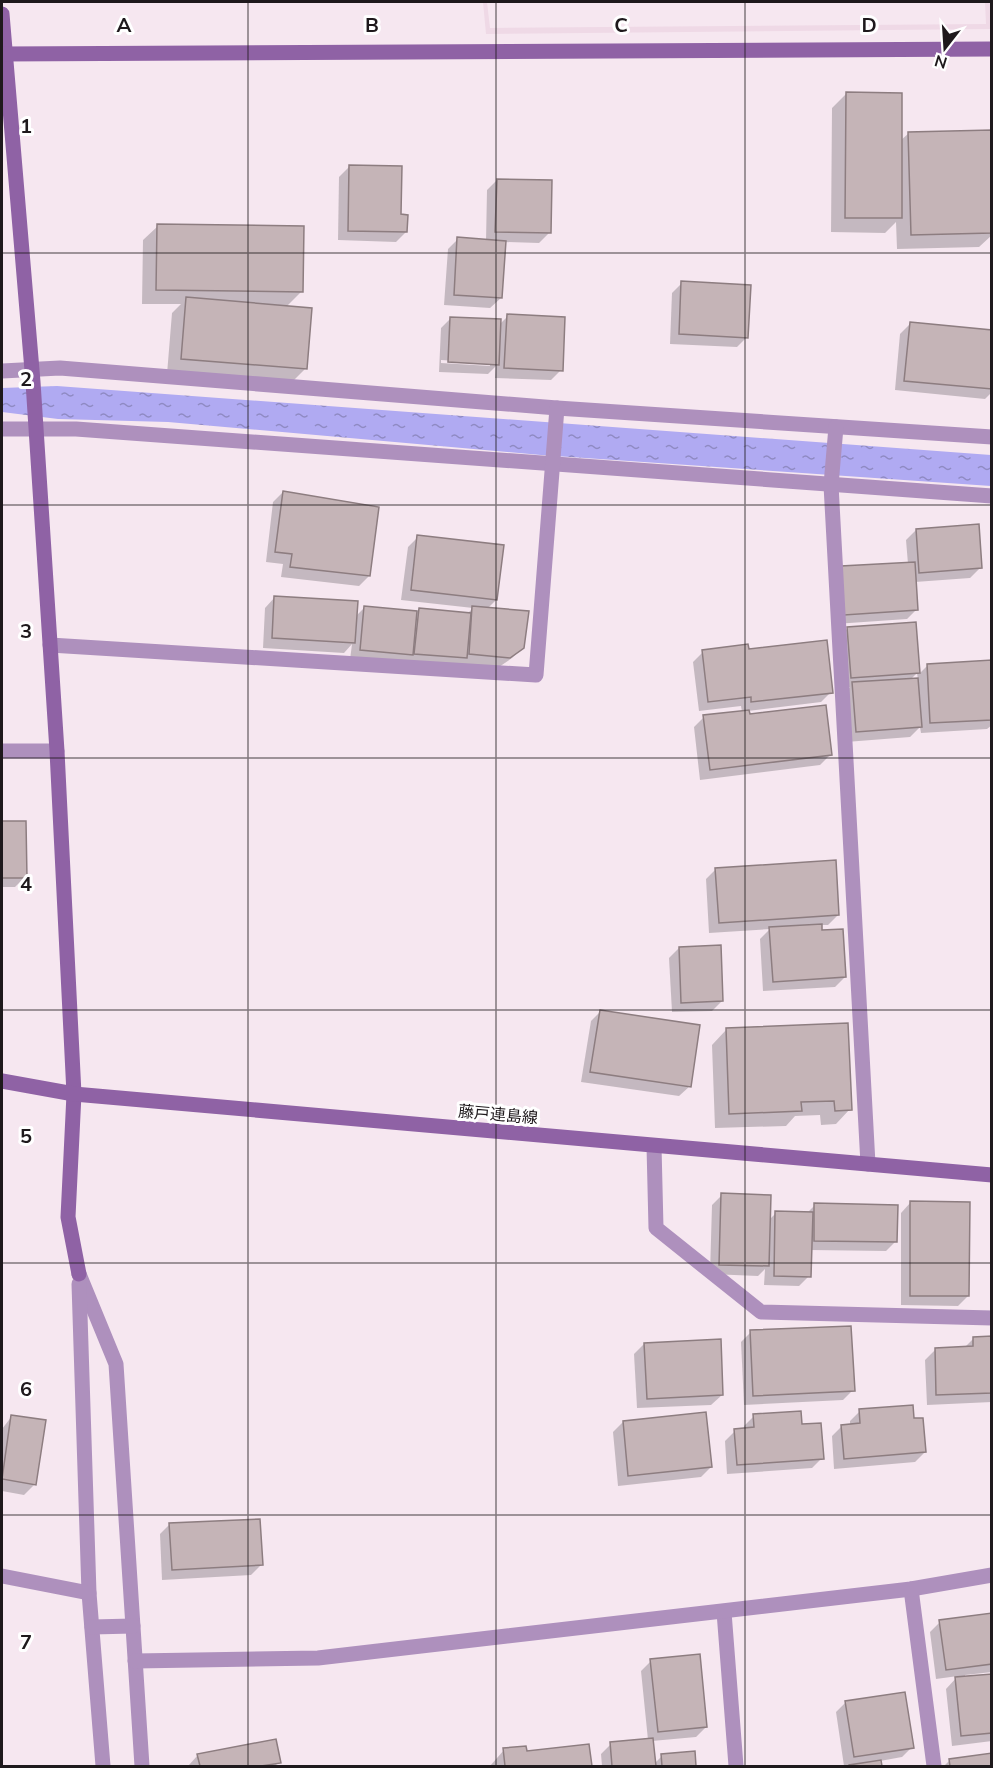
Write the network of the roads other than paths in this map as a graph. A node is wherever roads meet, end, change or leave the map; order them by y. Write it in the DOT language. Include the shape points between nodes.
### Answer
graph roads {
  1 [pos="2,14"];
  2 [pos="992,50"];
  3 [pos="2,54"];
  4 [pos="2,371"];
  5 [pos="32,375"];
  6 [pos="556,414"];
  7 [pos="35,426"];
  8 [pos="2,429"];
  9 [pos="835,434"];
  10 [pos="992,437"];
  11 [pos="553,462"];
  12 [pos="831,482"];
  13 [pos="992,496"];
  14 [pos="50,645"];
  15 [pos="2,751"];
  16 [pos="57,751"];
  17 [pos="2,1081"];
  18 [pos="74,1094"];
  19 [pos="654,1146"];
  20 [pos="868,1164"];
  21 [pos="992,1175"];
  22 [pos="79,1274"];
  23 [pos="992,1318"];
  24 [pos="992,1575"];
  25 [pos="2,1576"];
  26 [pos="911,1589"];
  27 [pos="89,1593"];
  28 [pos="724,1611"];
  29 [pos="92,1626"];
  30 [pos="133,1626"];
  31 [pos="135,1661"];
  32 [pos="103,1767"];
  33 [pos="142,1767"];
  34 [pos="736,1767"];
  35 [pos="934,1767"];
  1 -- 3 [label="street"];
  2 -- 3 [label="street"];
  3 -- 5 [label="street"];
  4 -- 5 [label="street"];
  5 -- 6 [label="street" via="60,368"];
  5 -- 7 [label="street"];
  6 -- 9 [label="street"];
  6 -- 11 [label="street"];
  7 -- 8 [label="street"];
  7 -- 11 [label="street"];
  7 -- 14 [label="street"];
  9 -- 10 [label="street"];
  9 -- 12 [label="street"];
  11 -- 12 [label="street"];
  11 -- 14 [label="street" via="536,675"];
  12 -- 13 [label="street"];
  12 -- 20 [label="street"];
  14 -- 16 [label="street"];
  15 -- 16 [label="street"];
  16 -- 18 [label="street"];
  17 -- 18 [label="street, 藤戸連島線"];
  18 -- 19 [label="street, 藤戸連島線"];
  18 -- 22 [label="street" via="68,1217"];
  19 -- 20 [label="street, 藤戸連島線"];
  19 -- 23 [label="street" via="656,1228 761,1312"];
  20 -- 21 [label="street, 藤戸連島線"];
  22 -- 27 [label="street"];
  22 -- 30 [label="street" via="116,1364"];
  24 -- 26 [label="street"];
  25 -- 27 [label="street"];
  26 -- 28 [label="street"];
  26 -- 35 [label="street"];
  27 -- 29 [label="street"];
  28 -- 31 [label="street" via="318,1658"];
  28 -- 34 [label="street"];
  29 -- 30 [label="street"];
  29 -- 32 [label="street"];
  30 -- 31 [label="street"];
  31 -- 33 [label="street"];
}
